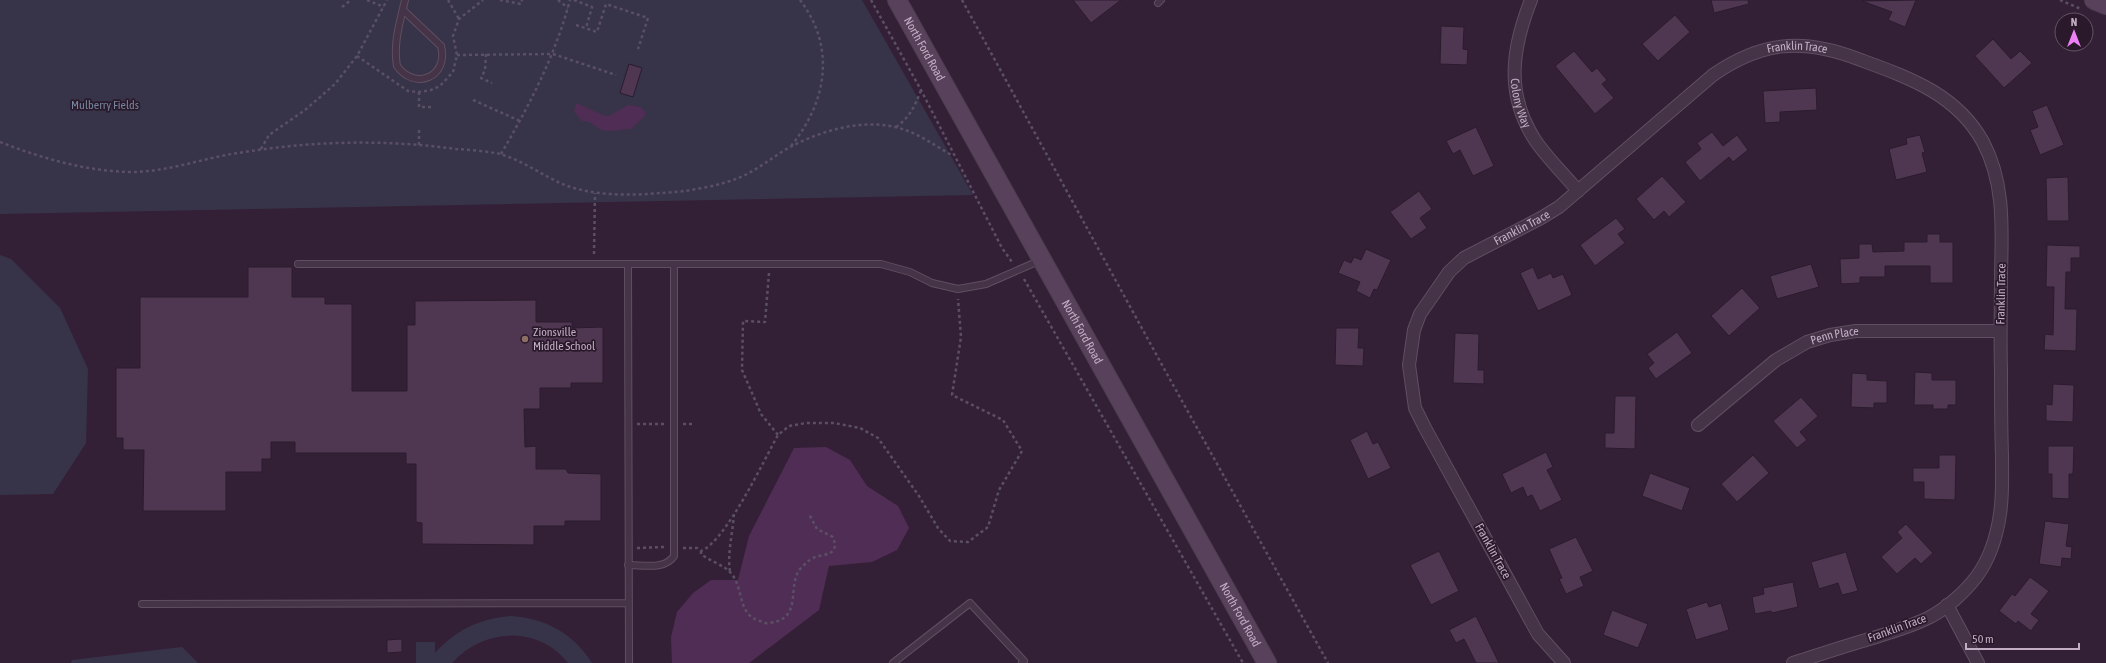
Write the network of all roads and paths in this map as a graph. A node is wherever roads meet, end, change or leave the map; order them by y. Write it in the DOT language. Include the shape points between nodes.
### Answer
graph roads {
  1 [pos="351,0"];
  2 [pos="367,0"];
  3 [pos="387,0"];
  4 [pos="405,0"];
  5 [pos="448,0"];
  6 [pos="483,0"];
  7 [pos="500,0"];
  8 [pos="522,0"];
  9 [pos="558,0"];
  10 [pos="570,0"];
  11 [pos="574,0"];
  12 [pos="800,0"];
  13 [pos="871,0"];
  14 [pos="897,0"];
  15 [pos="962,0"];
  16 [pos="1531,0"];
  17 [pos="2094,0"];
  18 [pos="2106,6"];
  19 [pos="342,7"];
  20 [pos="384,7"];
  21 [pos="568,8"];
  22 [pos="402,10"];
  23 [pos="459,19"];
  24 [pos="576,26"];
  25 [pos="586,28"];
  26 [pos="638,49"];
  27 [pos="486,54"];
  28 [pos="554,54"];
  29 [pos="457,55"];
  30 [pos="356,56"];
  31 [pos="616,75"];
  32 [pos="492,83"];
  33 [pos="921,90"];
  34 [pos="419,92"];
  35 [pos="473,100"];
  36 [pos="432,107"];
  37 [pos="520,121"];
  38 [pos="896,127"];
  39 [pos="419,129"];
  40 [pos="0,142"];
  41 [pos="419,144"];
  42 [pos="790,147"];
  43 [pos="261,149"];
  44 [pos="500,154"];
  45 [pos="953,156"];
  46 [pos="1578,191"];
  47 [pos="595,193"];
  48 [pos="1002,248"];
  49 [pos="594,254"];
  50 [pos="1042,260"];
  51 [pos="298,264"];
  52 [pos="628,264"];
  53 [pos="674,264"];
  54 [pos="770,264"];
  55 [pos="1028,285"];
  56 [pos="958,289"];
  57 [pos="2000,331"];
  58 [pos="629,424"];
  59 [pos="673,424"];
  60 [pos="695,424"];
  61 [pos="1698,425"];
  62 [pos="778,435"];
  63 [pos="734,513"];
  64 [pos="809,514"];
  65 [pos="674,548"];
  66 [pos="628,551"];
  67 [pos="701,551"];
  68 [pos="628,565"];
  69 [pos="730,571"];
  70 [pos="630,603"];
  71 [pos="142,604"];
  72 [pos="1947,605"];
  73 [pos="629,663"];
  74 [pos="893,663"];
  75 [pos="1022,663"];
  76 [pos="1243,663"];
  77 [pos="1267,663"];
  78 [pos="1328,663"];
  79 [pos="1564,663"];
  80 [pos="1793,663"];
  81 [pos="1978,663"];
  1 -- 19 [label="path"];
  2 -- 20 [label="path"];
  3 -- 20 [label="path"];
  4 -- 22 [label="lane"];
  5 -- 23 [label="path"];
  6 -- 23 [label="path"];
  7 -- 8 [label="path" via="521,4"];
  9 -- 21 [label="path"];
  10 -- 21 [label="path"];
  11 -- 25 [label="path" via="592,7"];
  12 -- 42 [label="path" via="807,8 817,30 823,60 823,78 820,96 804,130"];
  13 -- 33 [label="path"];
  14 -- 50 [label="main road, North Ford Road"];
  15 -- 78 [label="path"];
  16 -- 46 [label="street, Colony Way" via="1521,25 1516,49 1516,94 1536,141"];
  17 -- 18 [label="main road"];
  20 -- 30 [label="path"];
  21 -- 28 [label="path"];
  22 -- 22 [label="lane" via="396,45 397,66 409,78 431,76 441,65 441,46"];
  23 -- 29 [label="path" via="453,36"];
  24 -- 25 [label="path"];
  25 -- 26 [label="path" via="597,32 606,4 648,18"];
  27 -- 28 [label="path"];
  27 -- 29 [label="path"];
  27 -- 32 [label="path" via="485,70 481,78"];
  28 -- 31 [label="path"];
  28 -- 37 [label="path"];
  29 -- 34 [label="path" via="453,72 447,80 431,90"];
  30 -- 34 [label="path" via="397,84"];
  30 -- 43 [label="path" via="335,84 269,135"];
  33 -- 38 [label="path" via="913,110 905,121"];
  33 -- 45 [label="path"];
  34 -- 36 [label="path" via="420,107"];
  35 -- 37 [label="path"];
  37 -- 44 [label="path"];
  38 -- 42 [label="path" via="852,126 832,130"];
  38 -- 45 [label="path" via="911,132"];
  39 -- 41 [label="path"];
  40 -- 43 [label="path" via="38,157 76,167 136,172 158,170"];
  41 -- 43 [label="path" via="339,142"];
  41 -- 44 [label="path"];
  42 -- 47 [label="path" via="760,167 727,183 660,194"];
  44 -- 47 [label="path" via="560,183"];
  45 -- 48 [label="path"];
  46 -- 57 [label="street, Franklin Trace" via="1713,75 1733,62 1769,48 1787,46 1824,48 1843,53 1931,88 1969,123 1983,142 1996,175 2002,211"];
  46 -- 79 [label="street, Franklin Trace" via="1541,218 1464,258 1449,272 1420,314 1414,330 1409,365 1415,408 1424,428 1538,634"];
  47 -- 49 [label="path"];
  50 -- 56 [label="lane" via="986,284"];
  50 -- 77 [label="main road, North Ford Road"];
  51 -- 52 [label="lane"];
  52 -- 53 [label="lane"];
  52 -- 58 [label="lane"];
  53 -- 54 [label="lane"];
  53 -- 59 [label="lane"];
  54 -- 56 [label="lane" via="881,264 910,272 932,283"];
  54 -- 62 [label="path" via="765,322 743,321 742,370 761,414"];
  55 -- 76 [label="path"];
  56 -- 62 [label="path" via="961,337 952,395 1003,420 1022,451 999,490 988,527 968,542 950,540 938,528 878,438 860,428 834,423 806,423 790,426"];
  57 -- 61 [label="street, Penn Place" via="1856,331 1815,339 1776,360"];
  57 -- 72 [label="street, Franklin Trace" via="2000,515 1992,548 1977,576"];
  58 -- 59 [label="path"];
  58 -- 66 [label="lane"];
  59 -- 60 [label="path"];
  59 -- 65 [label="lane"];
  62 -- 63 [label="path"];
  63 -- 67 [label="path" via="714,541"];
  63 -- 69 [label="path" via="728,559"];
  64 -- 69 [label="path" via="817,529 833,537 836,544 830,554 809,560 796,573 793,605 784,617 767,624 748,615"];
  65 -- 66 [label="path" via="640,547"];
  65 -- 67 [label="path" via="697,548"];
  65 -- 68 [label="lane" via="674,556 664,565"];
  66 -- 68 [label="lane"];
  67 -- 69 [label="path" via="701,554 710,561"];
  68 -- 70 [label="lane"];
  70 -- 71 [label="lane"];
  70 -- 73 [label="lane"];
  72 -- 80 [label="street, Franklin Trace" via="1930,617 1909,626"];
  72 -- 81 [label="street"];
  74 -- 75 [label="lane" via="970,603 1024,661"];
}
